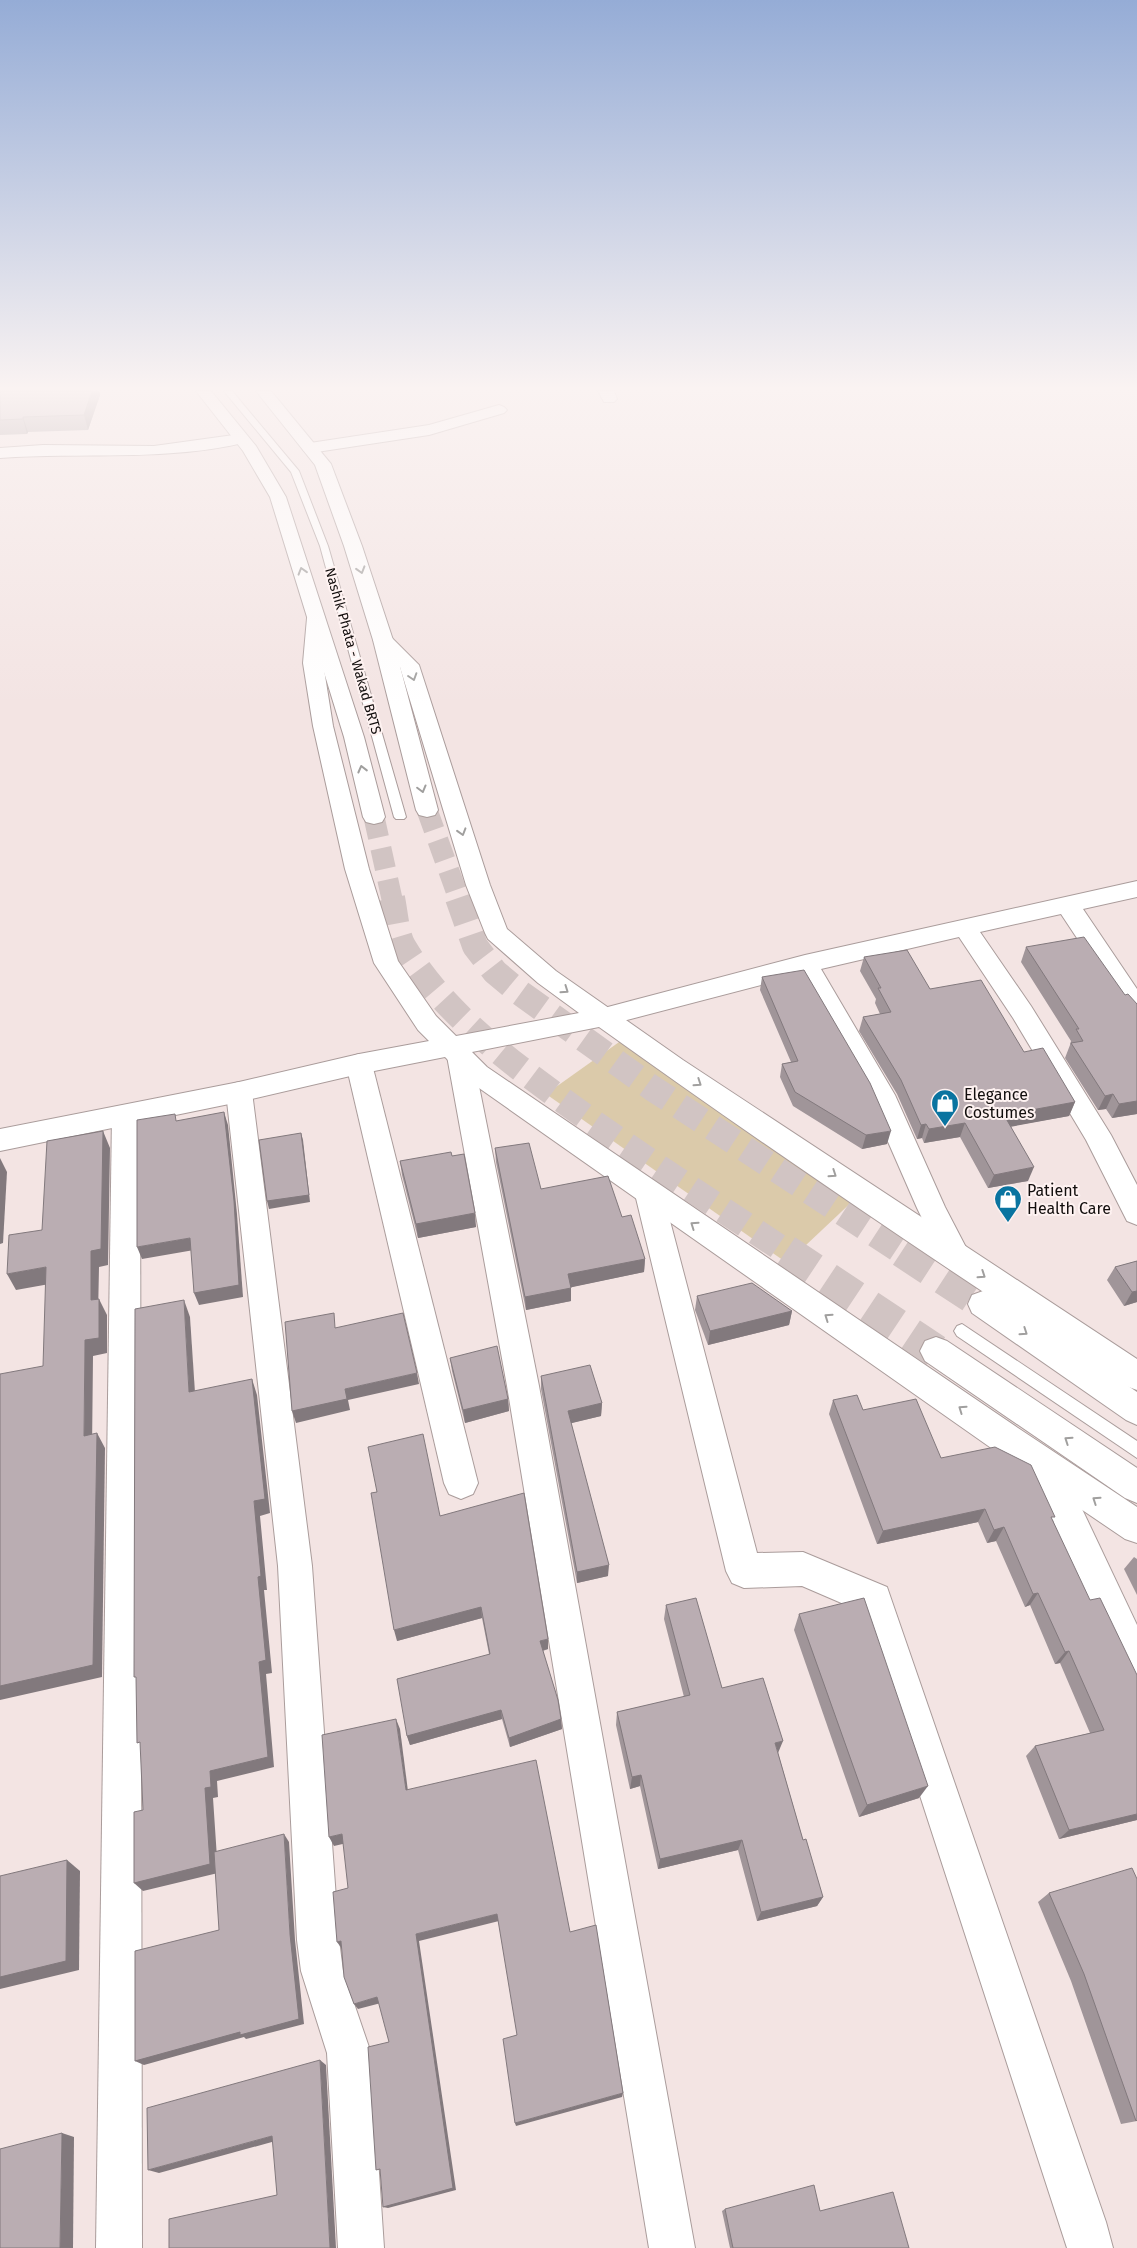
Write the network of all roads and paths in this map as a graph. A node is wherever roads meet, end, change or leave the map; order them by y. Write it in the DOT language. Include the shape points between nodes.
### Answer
graph roads {
  1 [pos="277,496"];
  2 [pos="305,496"];
  3 [pos="335,496"];
  4 [pos="316,618"];
  5 [pos="383,640"];
  6 [pos="427,810"];
  7 [pos="374,816"];
  8 [pos="400,817"];
  9 [pos="1137,889"];
  10 [pos="1067,904"];
  11 [pos="965,928"];
  12 [pos="805,964"];
  13 [pos="1137,1009"];
  14 [pos="604,1017"];
  15 [pos="455,1052"];
  16 [pos="359,1064"];
  17 [pos="239,1092"];
  18 [pos="126,1115"];
  19 [pos="0,1140"];
  20 [pos="649,1194"];
  21 [pos="1137,1213"];
  22 [pos="956,1257"];
  23 [pos="983,1304"];
  24 [pos="962,1331"];
  25 [pos="936,1351"];
  26 [pos="1137,1376"];
  27 [pos="1137,1410"];
  28 [pos="1137,1450"];
  29 [pos="1044,1466"];
  30 [pos="461,1483"];
  31 [pos="1137,1487"];
  32 [pos="1137,1527"];
  33 [pos="1137,1665"];
  34 [pos="119,2248"];
  35 [pos="361,2248"];
  36 [pos="672,2248"];
  37 [pos="1090,2248"];
  4 -- 1 [label="street, one-way"];
  2 -- 8 [label="lane, Nashik Phata - Wakad BRTS" via="324,546"];
  3 -- 5 [label="street, one-way"];
  7 -- 4 [label="street, one-way" via="354,737"];
  4 -- 15 [label="street" via="313,648 316,688 348,831 386,963 427,1023"];
  5 -- 6 [label="street, one-way"];
  5 -- 14 [label="street, one-way" via="409,665 478,885 497,933 547,977"];
  9 -- 10 [label="street"];
  10 -- 11 [label="street"];
  10 -- 13 [label="street"];
  11 -- 12 [label="street"];
  11 -- 21 [label="street" via="1022,1012 1092,1127"];
  12 -- 14 [label="street"];
  12 -- 22 [label="street" via="881,1095 930,1208"];
  14 -- 15 [label="street"];
  14 -- 22 [label="street, one-way"];
  15 -- 16 [label="street"];
  15 -- 20 [label="street" via="478,1074"];
  15 -- 36 [label="street" via="524,1386"];
  16 -- 17 [label="street"];
  16 -- 30 [label="street"];
  17 -- 18 [label="street"];
  17 -- 35 [label="street" via="295,1566 318,1940 322,1971 349,2053"];
  18 -- 19 [label="street"];
  18 -- 34 [label="street"];
  29 -- 20 [label="street, one-way"];
  20 -- 37 [label="street" via="744,1571 803,1569 874,1599"];
  22 -- 26 [label="street, one-way"];
  23 -- 27 [label="street, one-way"];
  24 -- 28 [label="lane"];
  31 -- 25 [label="street, one-way"];
  32 -- 29 [label="street, one-way"];
  29 -- 33 [label="street"];
}
